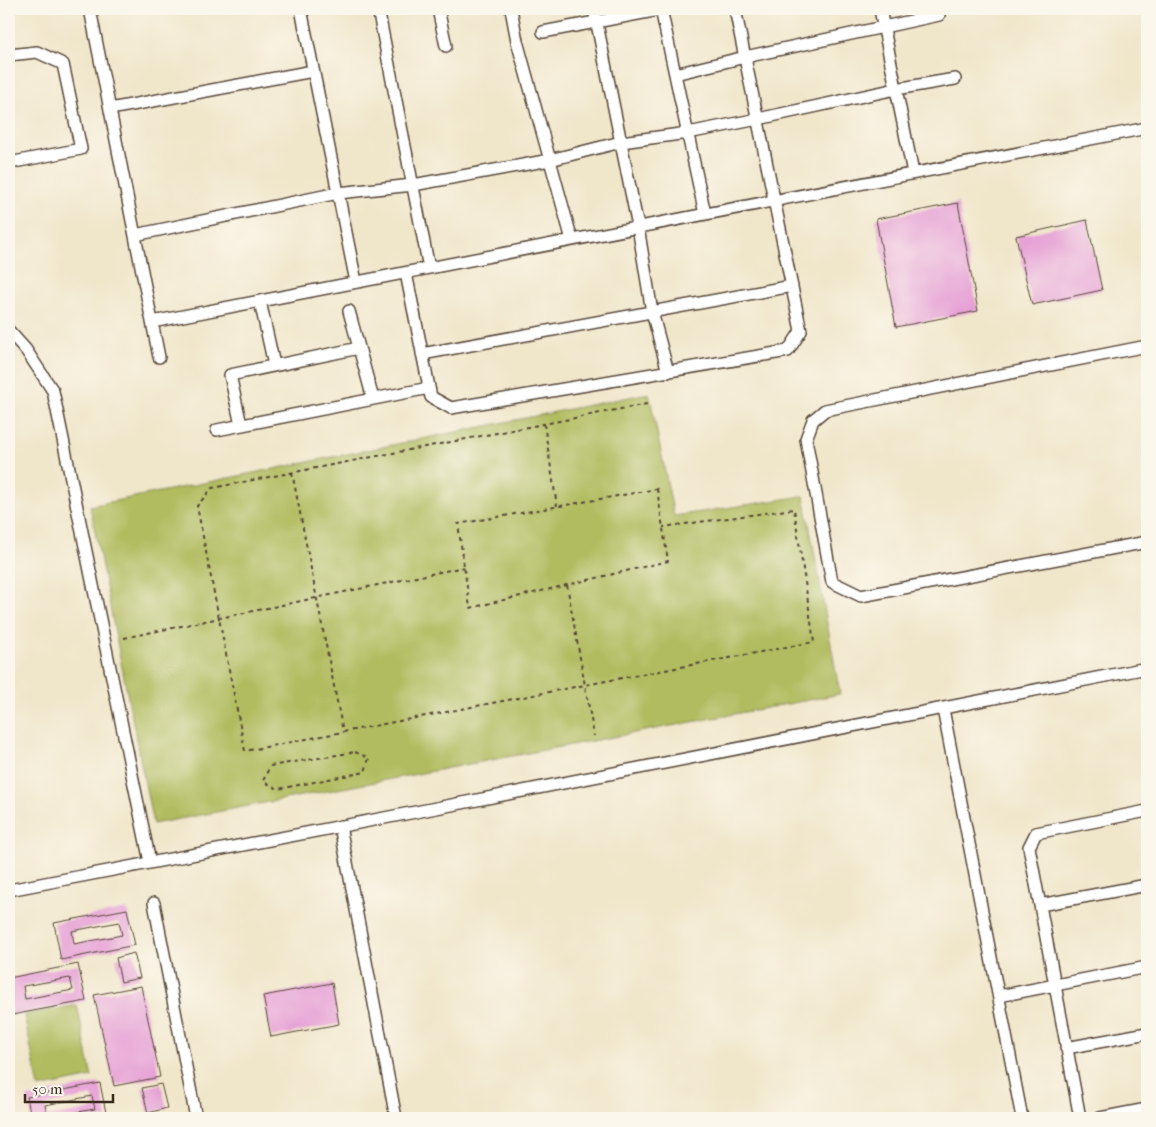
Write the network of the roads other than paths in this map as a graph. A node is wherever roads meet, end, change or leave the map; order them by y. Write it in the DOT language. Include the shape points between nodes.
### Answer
graph roads {
  1 [pos="90,9"];
  2 [pos="301,9"];
  3 [pos="378,9"];
  4 [pos="438,9"];
  5 [pos="511,9"];
  6 [pos="594,9"];
  7 [pos="662,9"];
  8 [pos="735,9"];
  9 [pos="880,9"];
  10 [pos="939,15"];
  11 [pos="597,22"];
  12 [pos="883,26"];
  13 [pos="543,32"];
  14 [pos="446,46"];
  15 [pos="9,55"];
  16 [pos="745,57"];
  17 [pos="313,71"];
  18 [pos="675,74"];
  19 [pos="955,79"];
  20 [pos="896,89"];
  21 [pos="110,109"];
  22 [pos="758,119"];
  23 [pos="1147,128"];
  24 [pos="688,133"];
  25 [pos="621,142"];
  26 [pos="550,160"];
  27 [pos="9,163"];
  28 [pos="913,173"];
  29 [pos="413,185"];
  30 [pos="338,193"];
  31 [pos="774,200"];
  32 [pos="705,214"];
  33 [pos="638,227"];
  34 [pos="135,236"];
  35 [pos="572,240"];
  36 [pos="429,268"];
  37 [pos="406,272"];
  38 [pos="356,282"];
  39 [pos="792,286"];
  40 [pos="260,301"];
  41 [pos="349,311"];
  42 [pos="652,312"];
  43 [pos="152,322"];
  44 [pos="9,331"];
  45 [pos="1147,346"];
  46 [pos="359,348"];
  47 [pos="422,354"];
  48 [pos="159,357"];
  49 [pos="274,366"];
  50 [pos="668,372"];
  51 [pos="429,388"];
  52 [pos="373,399"];
  53 [pos="241,425"];
  54 [pos="217,430"];
  55 [pos="1147,542"];
  56 [pos="1147,668"];
  57 [pos="942,709"];
  58 [pos="1147,811"];
  59 [pos="340,826"];
  60 [pos="150,862"];
  61 [pos="1147,885"];
  62 [pos="9,890"];
  63 [pos="154,902"];
  64 [pos="1040,905"];
  65 [pos="1147,967"];
  66 [pos="1055,985"];
  67 [pos="999,996"];
  68 [pos="1147,1033"];
  69 [pos="1066,1048"];
  70 [pos="1147,1109"];
  71 [pos="196,1118"];
  72 [pos="396,1118"];
  73 [pos="1022,1118"];
  74 [pos="1080,1118"];
  75 [pos="1100,1118"];
  1 -- 21 [label="street"];
  2 -- 17 [label="street"];
  3 -- 29 [label="street"];
  4 -- 14 [label="street"];
  5 -- 26 [label="street"];
  6 -- 11 [label="street"];
  7 -- 11 [label="street"];
  7 -- 18 [label="street"];
  8 -- 16 [label="street"];
  9 -- 12 [label="street"];
  10 -- 12 [label="street"];
  11 -- 13 [label="street"];
  11 -- 25 [label="street"];
  12 -- 16 [label="street"];
  12 -- 20 [label="street"];
  15 -- 27 [label="street" via="37,52 63,64 81,149"];
  16 -- 18 [label="street"];
  16 -- 22 [label="street"];
  17 -- 21 [label="street"];
  17 -- 30 [label="street"];
  18 -- 24 [label="street"];
  19 -- 20 [label="street"];
  20 -- 22 [label="street"];
  20 -- 28 [label="street"];
  21 -- 34 [label="street"];
  22 -- 24 [label="street"];
  22 -- 31 [label="street"];
  23 -- 28 [label="street"];
  24 -- 25 [label="street"];
  24 -- 32 [label="street"];
  25 -- 26 [label="street"];
  25 -- 33 [label="street"];
  26 -- 29 [label="street"];
  26 -- 35 [label="street"];
  28 -- 31 [label="street"];
  29 -- 30 [label="street"];
  29 -- 36 [label="street"];
  30 -- 34 [label="street"];
  30 -- 38 [label="street"];
  31 -- 32 [label="street"];
  31 -- 39 [label="street"];
  32 -- 33 [label="street"];
  33 -- 35 [label="street"];
  33 -- 42 [label="street"];
  34 -- 43 [label="street"];
  35 -- 36 [label="street"];
  36 -- 37 [label="street"];
  37 -- 38 [label="street"];
  37 -- 47 [label="street"];
  38 -- 40 [label="street"];
  39 -- 42 [label="street"];
  39 -- 50 [label="street" via="801,331 788,351"];
  40 -- 43 [label="street"];
  40 -- 49 [label="street"];
  41 -- 46 [label="street"];
  42 -- 47 [label="street"];
  42 -- 50 [label="street"];
  43 -- 48 [label="street"];
  44 -- 60 [label="street" via="54,391"];
  45 -- 55 [label="street" via="825,410 813,420 806,439 832,582 861,596"];
  46 -- 49 [label="street"];
  46 -- 52 [label="street"];
  47 -- 51 [label="street"];
  49 -- 53 [label="street" via="230,375"];
  50 -- 51 [label="street" via="451,408 431,397"];
  51 -- 52 [label="street"];
  52 -- 53 [label="street"];
  53 -- 54 [label="street"];
  56 -- 57 [label="street"];
  57 -- 59 [label="street"];
  57 -- 67 [label="street"];
  58 -- 64 [label="street" via="1036,833 1029,847"];
  59 -- 60 [label="street"];
  59 -- 72 [label="street"];
  60 -- 62 [label="street"];
  61 -- 64 [label="street"];
  63 -- 71 [label="street"];
  64 -- 66 [label="street"];
  65 -- 66 [label="street"];
  66 -- 67 [label="street"];
  66 -- 69 [label="street"];
  67 -- 73 [label="street"];
  68 -- 69 [label="street"];
  69 -- 74 [label="street"];
  70 -- 75 [label="street"];
}
